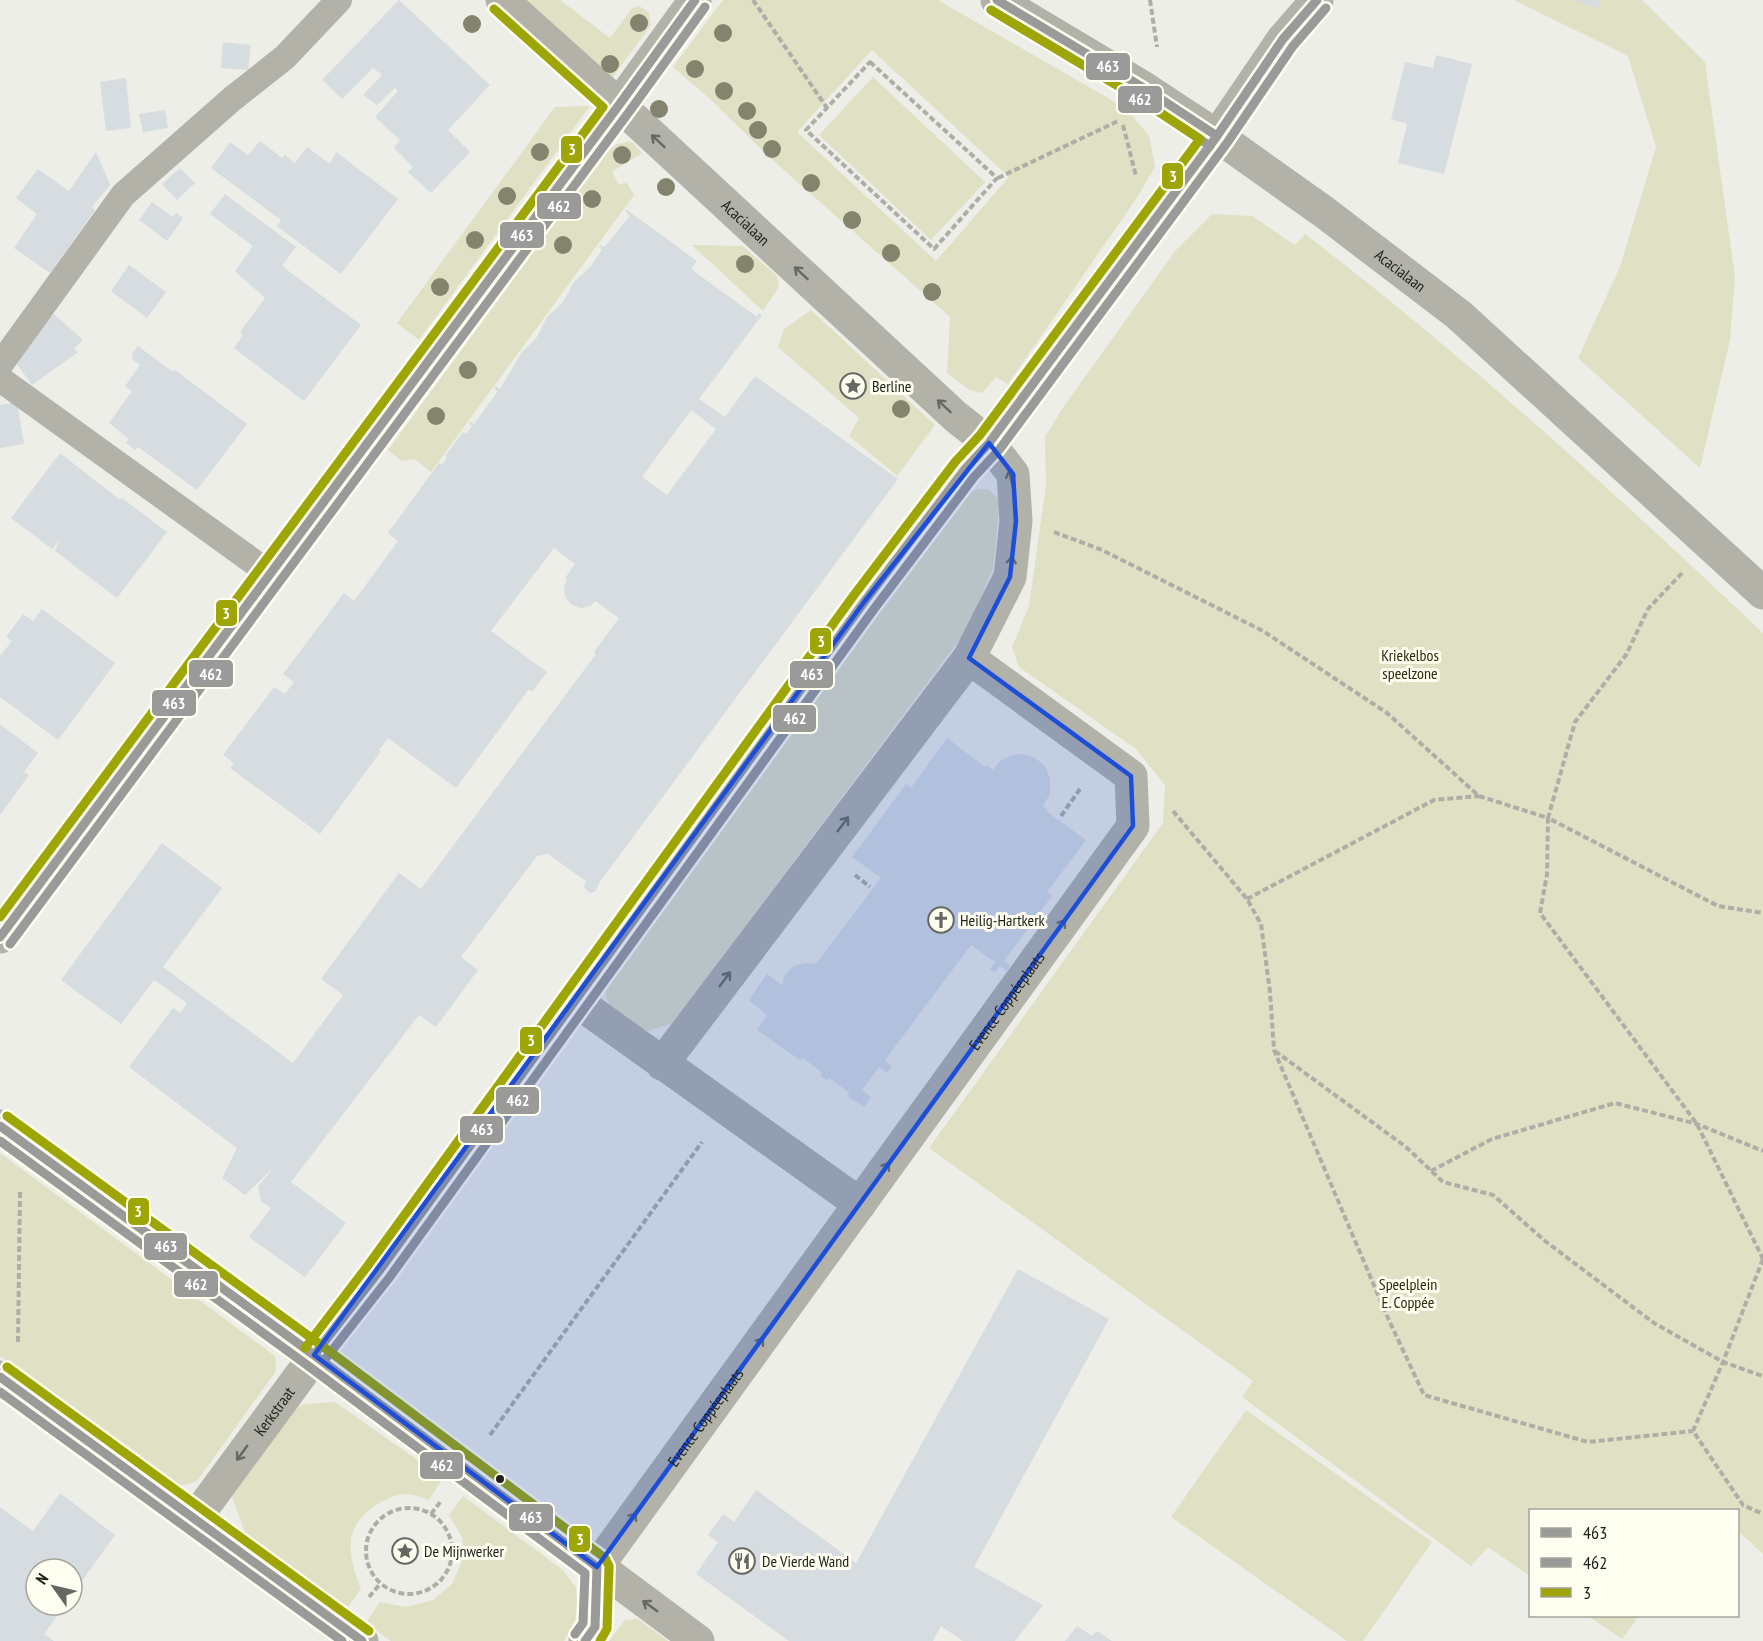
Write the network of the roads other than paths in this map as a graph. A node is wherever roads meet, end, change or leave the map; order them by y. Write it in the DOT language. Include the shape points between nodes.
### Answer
graph roads {
  1 [pos="339,0"];
  2 [pos="502,0"];
  3 [pos="695,0"];
  4 [pos="997,0"];
  5 [pos="1317,0"];
  6 [pos="619,105"];
  7 [pos="1217,136"];
  8 [pos="0,365"];
  9 [pos="0,379"];
  10 [pos="989,443"];
  11 [pos="269,573"];
  12 [pos="1763,593"];
  13 [pos="969,657"];
  14 [pos="0,937"];
  15 [pos="576,1001"];
  16 [pos="662,1064"];
  17 [pos="0,1126"];
  18 [pos="860,1204"];
  19 [pos="314,1355"];
  20 [pos="0,1377"];
  21 [pos="194,1520"];
  22 [pos="597,1567"];
  23 [pos="362,1641"];
  24 [pos="585,1641"];
  25 [pos="698,1641"];
  1 -- 8 [label="lane" via="285,57 123,195"];
  2 -- 6 [label="street, Acacialaan"];
  3 -- 6 [label="street"];
  4 -- 7 [label="street, Acacialaan"];
  5 -- 7 [label="street, Kerkstraat" via="1283,39"];
  10 -- 6 [label="street, Acacialaan, one-way" via="956,417"];
  6 -- 11 [label="street"];
  7 -- 10 [label="street, Kerkstraat"];
  7 -- 12 [label="street, Acacialaan" via="1459,315"];
  9 -- 11 [label="lane"];
  13 -- 10 [label="street, one-way" via="1010,578 1017,521 1012,474"];
  10 -- 15 [label="street, Kerkstraat" via="864,602"];
  11 -- 14 [label="street"];
  16 -- 13 [label="street, one-way"];
  18 -- 13 [label="street, Evence Coppéeplaats, one-way" via="1133,826 1131,776"];
  15 -- 16 [label="street"];
  15 -- 19 [label="street, Kerkstraat"];
  16 -- 18 [label="street"];
  17 -- 19 [label="street"];
  22 -- 18 [label="street, Evence Coppéeplaats, one-way"];
  19 -- 21 [label="street, Kerkstraat, one-way"];
  19 -- 22 [label="street"];
  20 -- 21 [label="street"];
  21 -- 23 [label="street"];
  22 -- 24 [label="street" via="595,1627"];
  25 -- 22 [label="street, one-way"];
}
